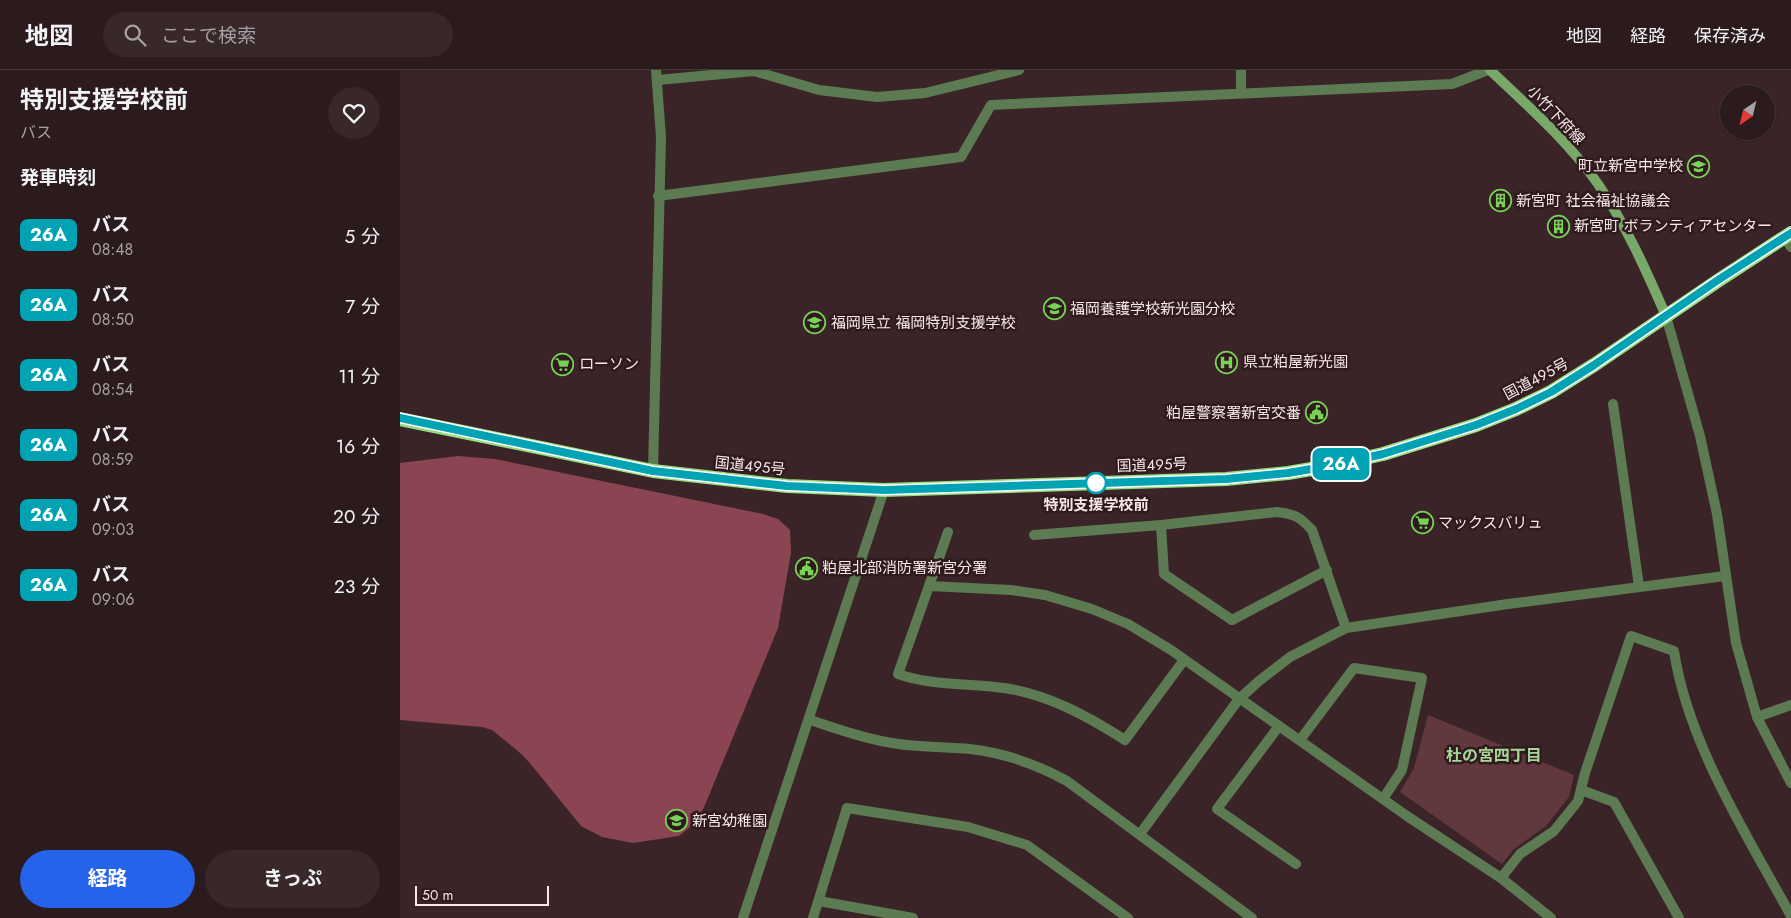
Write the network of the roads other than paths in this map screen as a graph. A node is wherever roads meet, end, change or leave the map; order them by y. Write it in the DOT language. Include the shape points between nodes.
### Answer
graph roads {
  1 [pos="754,70"];
  2 [pos="1019,70"];
  3 [pos="1241,70"];
  4 [pos="1489,70"];
  5 [pos="657,75"];
  6 [pos="1242,92"];
  7 [pos="658,196"];
  8 [pos="1789,240"];
  9 [pos="1666,316"];
  10 [pos="1613,404"];
  11 [pos="400,418"];
  12 [pos="653,471"];
  13 [pos="884,490"];
  14 [pos="1161,525"];
  15 [pos="948,532"];
  16 [pos="1034,535"];
  17 [pos="1327,570"];
  18 [pos="1725,576"];
  19 [pos="929,586"];
  20 [pos="1639,586"];
  21 [pos="1346,628"];
  22 [pos="1184,660"];
  23 [pos="1239,699"];
  24 [pos="1791,705"];
  25 [pos="1757,717"];
  26 [pos="810,720"];
  27 [pos="1278,726"];
  28 [pos="1300,740"];
  29 [pos="1791,783"];
  30 [pos="1581,790"];
  31 [pos="1382,799"];
  32 [pos="1140,834"];
  33 [pos="1296,864"];
  34 [pos="1501,878"];
  35 [pos="819,901"];
  36 [pos="1791,916"];
  37 [pos="1548,917"];
  38 [pos="743,918"];
  39 [pos="813,918"];
  40 [pos="913,918"];
  41 [pos="1128,918"];
  42 [pos="1252,918"];
  43 [pos="1679,918"];
  1 -- 2 [label="street" via="820,90 877,96 925,92"];
  1 -- 5 [label="street"];
  3 -- 6 [label="street"];
  4 -- 6 [label="street" via="1452,84"];
  4 -- 9 [label="main road, 小竹下府線" via="1552,129 1597,182 1622,222"];
  5 -- 7 [label="street" via="661,137"];
  6 -- 7 [label="street" via="991,105 962,157"];
  7 -- 12 [label="street"];
  8 -- 9 [label="highway, 国道495号"];
  9 -- 13 [label="highway, 国道495号" via="1551,392 1467,428 1383,454 1288,473 1226,479"];
  9 -- 18 [label="street" via="1700,436 1717,514"];
  10 -- 20 [label="street"];
  11 -- 12 [label="highway, 国道495号"];
  12 -- 13 [label="highway, 国道495号" via="787,486"];
  13 -- 26 [label="street"];
  14 -- 16 [label="street"];
  14 -- 17 [label="street" via="1277,512 1293,514 1312,530"];
  14 -- 17 [label="street" via="1164,574 1232,620"];
  15 -- 19 [label="street"];
  17 -- 21 [label="street"];
  18 -- 20 [label="street"];
  18 -- 25 [label="street" via="1736,643"];
  19 -- 22 [label="street" via="1010,590 1083,606 1128,624"];
  19 -- 22 [label="street" via="898,674 913,680 1006,688 1036,696 1096,721 1125,740"];
  20 -- 21 [label="street"];
  21 -- 23 [label="street" via="1290,657"];
  22 -- 23 [label="street"];
  23 -- 27 [label="street"];
  23 -- 32 [label="street"];
  24 -- 25 [label="street"];
  25 -- 29 [label="street"];
  26 -- 32 [label="street" via="882,741 1001,754 1027,762 1067,781"];
  26 -- 38 [label="street"];
  27 -- 28 [label="street"];
  27 -- 33 [label="street" via="1217,809"];
  28 -- 31 [label="street"];
  28 -- 31 [label="street" via="1354,668 1422,678 1402,770"];
  30 -- 34 [label="street" via="1578,801 1554,831 1520,854"];
  30 -- 36 [label="street" via="1631,636 1674,651 1677,673 1708,761"];
  30 -- 43 [label="street" via="1614,802"];
  31 -- 34 [label="street"];
  32 -- 42 [label="street"];
  34 -- 37 [label="street"];
  35 -- 39 [label="street"];
  35 -- 40 [label="street"];
  35 -- 41 [label="street" via="847,808 968,827 1027,845"];
}
